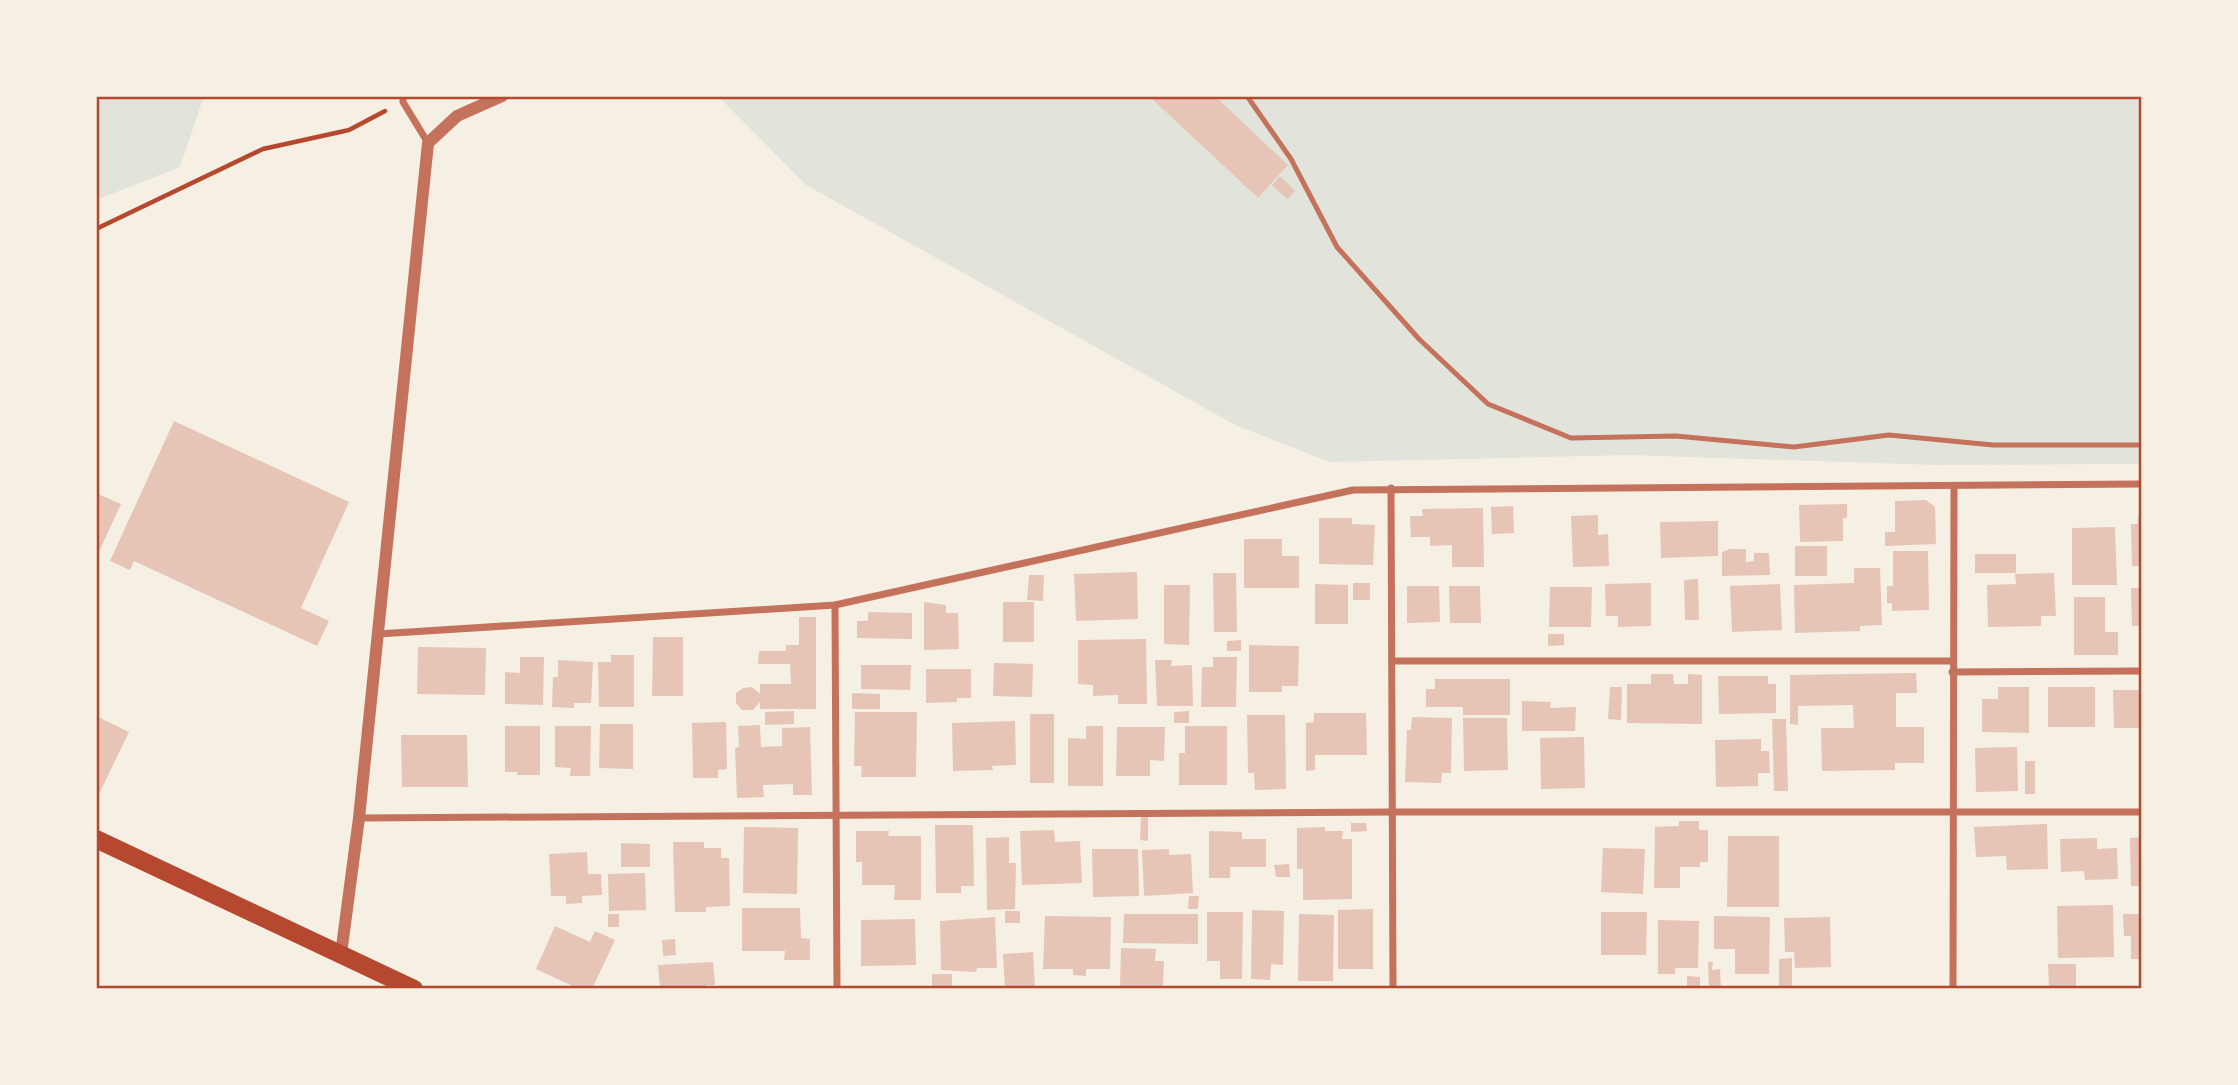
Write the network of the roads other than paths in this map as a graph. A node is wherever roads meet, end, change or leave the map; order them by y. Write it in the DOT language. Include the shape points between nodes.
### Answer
graph roads {
  1 [pos="502,96"];
  2 [pos="1247,96"];
  3 [pos="403,99"];
  4 [pos="428,143"];
  5 [pos="2142,445"];
  6 [pos="2142,484"];
  7 [pos="1954,486"];
  8 [pos="1391,488"];
  9 [pos="835,605"];
  10 [pos="377,634"];
  11 [pos="1392,661"];
  12 [pos="1953,662"];
  13 [pos="2142,671"];
  14 [pos="1952,672"];
  15 [pos="1394,812"];
  16 [pos="2142,812"];
  17 [pos="1952,813"];
  18 [pos="836,816"];
  19 [pos="359,818"];
  20 [pos="96,839"];
  21 [pos="341,954"];
  22 [pos="414,989"];
  23 [pos="837,989"];
  24 [pos="1393,989"];
  25 [pos="1953,989"];
  1 -- 4 [label="street" via="457,116"];
  2 -- 5 [label="lane" via="1291,159 1337,247 1419,339 1488,404 1571,438 1676,436 1794,447 1889,435 1993,445"];
  3 -- 4 [label="street"];
  4 -- 10 [label="street"];
  6 -- 7 [label="street"];
  7 -- 8 [label="street"];
  7 -- 12 [label="street"];
  8 -- 9 [label="street" via="1297,502"];
  8 -- 11 [label="street"];
  9 -- 10 [label="street"];
  9 -- 18 [label="street"];
  10 -- 19 [label="street"];
  11 -- 12 [label="street"];
  11 -- 15 [label="street"];
  12 -- 14 [label="street"];
  13 -- 14 [label="street"];
  14 -- 17 [label="street"];
  15 -- 17 [label="street"];
  15 -- 18 [label="street"];
  15 -- 24 [label="street"];
  16 -- 17 [label="street"];
  17 -- 25 [label="street"];
  18 -- 19 [label="street"];
  18 -- 23 [label="street"];
  19 -- 21 [label="street"];
  20 -- 21 [label="main road"];
  21 -- 22 [label="main road"];
}
